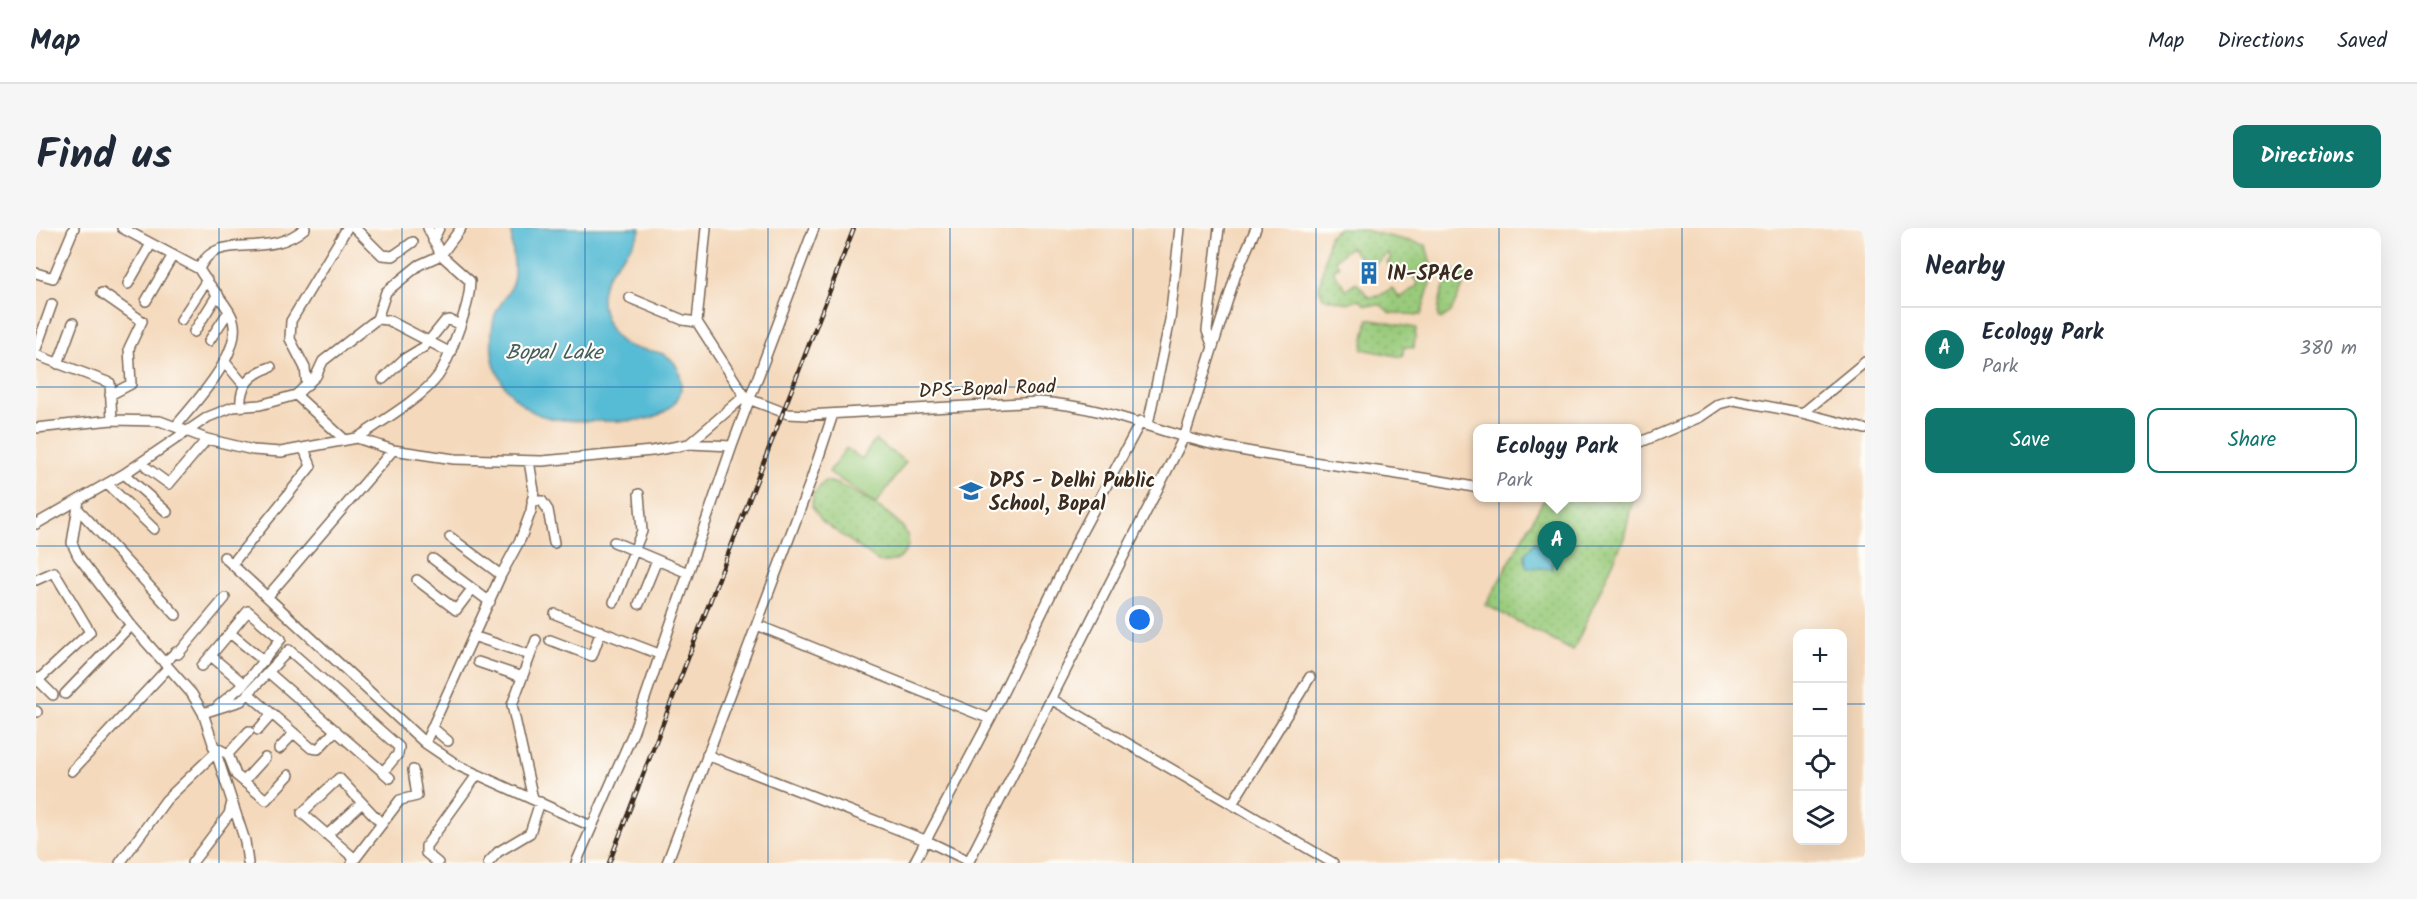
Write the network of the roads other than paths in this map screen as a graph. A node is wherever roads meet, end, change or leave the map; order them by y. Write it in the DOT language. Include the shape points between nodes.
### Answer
graph roads {
  1 [pos="74,228"];
  2 [pos="122,228"];
  3 [pos="305,228"];
  4 [pos="348,228"];
  5 [pos="355,228"];
  6 [pos="428,228"];
  7 [pos="440,228"];
  8 [pos="461,228"];
  9 [pos="706,228"];
  10 [pos="814,228"];
  11 [pos="1180,228"];
  12 [pos="1219,228"];
  13 [pos="1256,228"];
  14 [pos="234,236"];
  15 [pos="215,240"];
  16 [pos="433,241"];
  17 [pos="413,242"];
  18 [pos="151,244"];
  19 [pos="172,255"];
  20 [pos="441,255"];
  21 [pos="199,269"];
  22 [pos="36,273"];
  23 [pos="207,280"];
  24 [pos="128,284"];
  25 [pos="102,293"];
  26 [pos="218,294"];
  27 [pos="630,298"];
  28 [pos="146,301"];
  29 [pos="52,304"];
  30 [pos="229,311"];
  31 [pos="377,319"];
  32 [pos="181,320"];
  33 [pos="697,322"];
  34 [pos="73,323"];
  35 [pos="460,325"];
  36 [pos="194,332"];
  37 [pos="210,341"];
  38 [pos="430,342"];
  39 [pos="1213,347"];
  40 [pos="36,349"];
  41 [pos="451,352"];
  42 [pos="36,355"];
  43 [pos="224,361"];
  44 [pos="1865,362"];
  45 [pos="58,363"];
  46 [pos="271,367"];
  47 [pos="383,379"];
  48 [pos="244,385"];
  49 [pos="307,386"];
  50 [pos="110,395"];
  51 [pos="296,395"];
  52 [pos="748,399"];
  53 [pos="241,406"];
  54 [pos="1803,413"];
  55 [pos="833,414"];
  56 [pos="112,420"];
  57 [pos="1149,424"];
  58 [pos="36,428"];
  59 [pos="180,429"];
  60 [pos="1865,429"];
  61 [pos="1185,435"];
  62 [pos="357,438"];
  63 [pos="207,439"];
  64 [pos="344,439"];
  65 [pos="1641,442"];
  66 [pos="689,444"];
  67 [pos="732,446"];
  68 [pos="304,449"];
  69 [pos="393,450"];
  70 [pos="529,462"];
  71 [pos="147,468"];
  72 [pos="124,474"];
  73 [pos="107,484"];
  74 [pos="1473,487"];
  75 [pos="639,494"];
  76 [pos="532,500"];
  77 [pos="78,504"];
  78 [pos="167,512"];
  79 [pos="36,524"];
  80 [pos="154,529"];
  81 [pos="450,537"];
  82 [pos="614,542"];
  83 [pos="555,543"];
  84 [pos="636,551"];
  85 [pos="432,559"];
  86 [pos="657,560"];
  87 [pos="687,573"];
  88 [pos="501,575"];
  89 [pos="36,580"];
  90 [pos="417,580"];
  91 [pos="472,589"];
  92 [pos="268,596"];
  93 [pos="225,598"];
  94 [pos="490,602"];
  95 [pos="614,602"];
  96 [pos="639,604"];
  97 [pos="555,614"];
  98 [pos="176,615"];
  99 [pos="131,625"];
  100 [pos="757,625"];
  101 [pos="601,631"];
  102 [pos="230,633"];
  103 [pos="473,636"];
  104 [pos="536,640"];
  105 [pos="549,640"];
  106 [pos="659,654"];
  107 [pos="530,655"];
  108 [pos="211,656"];
  109 [pos="264,661"];
  110 [pos="478,662"];
  111 [pos="166,665"];
  112 [pos="202,666"];
  113 [pos="268,672"];
  114 [pos="522,676"];
  115 [pos="1310,677"];
  116 [pos="37,680"];
  117 [pos="244,684"];
  118 [pos="65,694"];
  119 [pos="249,694"];
  120 [pos="53,695"];
  121 [pos="1051,699"];
  122 [pos="216,708"];
  123 [pos="203,713"];
  124 [pos="272,714"];
  125 [pos="990,719"];
  126 [pos="434,729"];
  127 [pos="336,730"];
  128 [pos="294,733"];
  129 [pos="448,741"];
  130 [pos="425,743"];
  131 [pos="214,749"];
  132 [pos="279,749"];
  133 [pos="228,754"];
  134 [pos="707,755"];
  135 [pos="265,758"];
  136 [pos="413,770"];
  137 [pos="72,771"];
  138 [pos="477,775"];
  139 [pos="289,776"];
  140 [pos="243,781"];
  141 [pos="536,801"];
  142 [pos="232,802"];
  143 [pos="362,803"];
  144 [pos="1232,804"];
  145 [pos="382,824"];
  146 [pos="591,826"];
  147 [pos="327,835"];
  148 [pos="925,840"];
  149 [pos="353,861"];
  150 [pos="968,862"];
  151 [pos="120,863"];
  152 [pos="192,863"];
  153 [pos="248,863"];
  154 [pos="438,863"];
  155 [pos="488,863"];
  156 [pos="576,863"];
  157 [pos="667,863"];
  158 [pos="914,863"];
  159 [pos="1333,863"];
  1 -- 22 [label="street" via="53,279"];
  2 -- 18 [label="street"];
  3 -- 14 [label="street" via="287,239"];
  4 -- 49 [label="street" via="291,321 290,339 305,368"];
  5 -- 17 [label="street" via="382,255 393,256"];
  6 -- 16 [label="street"];
  7 -- 16 [label="street"];
  8 -- 20 [label="street"];
  9 -- 33 [label="street"];
  10 -- 52 [label="street"];
  11 -- 57 [label="street" via="1170,320"];
  12 -- 39 [label="street" via="1207,331"];
  13 -- 39 [label="street" via="1236,274"];
  15 -- 21 [label="street" via="203,254"];
  16 -- 20 [label="street"];
  18 -- 19 [label="street"];
  18 -- 24 [label="street"];
  19 -- 21 [label="street"];
  19 -- 28 [label="street"];
  20 -- 31 [label="street" via="419,265 386,292"];
  20 -- 35 [label="street" via="470,281"];
  21 -- 23 [label="street"];
  23 -- 26 [label="street"];
  23 -- 32 [label="street"];
  25 -- 50 [label="street" via="142,321 129,348 131,384"];
  26 -- 30 [label="street"];
  26 -- 36 [label="street"];
  27 -- 33 [label="street"];
  29 -- 40 [label="street"];
  30 -- 37 [label="street"];
  30 -- 43 [label="street" via="236,335"];
  31 -- 38 [label="street" via="388,320"];
  31 -- 49 [label="street" via="323,361"];
  33 -- 52 [label="street"];
  34 -- 45 [label="street"];
  35 -- 38 [label="street" via="447,320"];
  35 -- 41 [label="street"];
  38 -- 41 [label="street"];
  38 -- 47 [label="street"];
  39 -- 61 [label="street"];
  41 -- 62 [label="street" via="437,378"];
  42 -- 45 [label="street"];
  43 -- 48 [label="street"];
  43 -- 59 [label="street"];
  44 -- 54 [label="street"];
  45 -- 50 [label="street" via="110,383"];
  46 -- 48 [label="street" via="258,372"];
  48 -- 53 [label="street"];
  49 -- 51 [label="street"];
  50 -- 56 [label="street"];
  51 -- 53 [label="street"];
  51 -- 64 [label="street"];
  52 -- 55 [label="street, DPS-Bopal Road" via="788,414"];
  52 -- 66 [label="street" via="739,401"];
  52 -- 67 [label="street"];
  53 -- 59 [label="street"];
  54 -- 60 [label="street"];
  54 -- 65 [label="street" via="1734,400"];
  55 -- 57 [label="street, DPS-Bopal Road" via="1039,402 1068,404"];
  55 -- 100 [label="street"];
  56 -- 58 [label="street"];
  56 -- 59 [label="street" via="160,420"];
  57 -- 61 [label="street, DPS-Bopal Road"];
  57 -- 125 [label="street" via="1079,537"];
  59 -- 63 [label="street"];
  59 -- 72 [label="street"];
  61 -- 74 [label="street, DPS-Bopal Road" via="1218,446 1380,469"];
  61 -- 121 [label="street"];
  62 -- 64 [label="street"];
  62 -- 69 [label="street"];
  63 -- 68 [label="street" via="253,450"];
  63 -- 71 [label="street" via="170,484"];
  64 -- 68 [label="street"];
  66 -- 67 [label="street"];
  66 -- 70 [label="street"];
  67 -- 87 [label="street"];
  68 -- 92 [label="street" via="311,466 228,560"];
  69 -- 70 [label="street" via="454,459"];
  69 -- 92 [label="street"];
  70 -- 76 [label="street"];
  72 -- 73 [label="street"];
  72 -- 78 [label="street"];
  73 -- 77 [label="street"];
  73 -- 80 [label="street"];
  75 -- 84 [label="street" via="642,531"];
  76 -- 83 [label="street" via="542,501 548,510"];
  76 -- 88 [label="street" via="521,538"];
  77 -- 79 [label="street"];
  77 -- 98 [label="street"];
  77 -- 99 [label="street" via="72,543"];
  81 -- 88 [label="street"];
  82 -- 84 [label="street"];
  84 -- 86 [label="street"];
  84 -- 95 [label="street"];
  85 -- 91 [label="street"];
  86 -- 87 [label="street"];
  86 -- 96 [label="street"];
  87 -- 106 [label="street"];
  88 -- 94 [label="street"];
  89 -- 116 [label="street" via="54,572 90,632"];
  90 -- 91 [label="street" via="456,610"];
  91 -- 94 [label="street"];
  92 -- 130 [label="street"];
  93 -- 111 [label="street"];
  94 -- 103 [label="street"];
  97 -- 101 [label="street"];
  99 -- 111 [label="street"];
  99 -- 118 [label="street"];
  100 -- 125 [label="street"];
  100 -- 134 [label="street"];
  101 -- 105 [label="street" via="592,656"];
  101 -- 106 [label="street"];
  102 -- 108 [label="street"];
  102 -- 109 [label="street"];
  102 -- 109 [label="street" via="251,612 281,639"];
  103 -- 107 [label="street"];
  103 -- 126 [label="street"];
  104 -- 107 [label="street"];
  106 -- 146 [label="street" via="622,761"];
  107 -- 114 [label="street"];
  108 -- 112 [label="street"];
  108 -- 117 [label="street"];
  109 -- 117 [label="street"];
  110 -- 114 [label="street"];
  111 -- 123 [label="street"];
  111 -- 137 [label="street"];
  113 -- 119 [label="street"];
  113 -- 127 [label="street"];
  113 -- 127 [label="street" via="290,650 399,747 387,775"];
  114 -- 141 [label="street" via="513,711"];
  115 -- 144 [label="street"];
  116 -- 120 [label="street"];
  117 -- 122 [label="street"];
  119 -- 122 [label="street" via="238,703"];
  119 -- 124 [label="street"];
  121 -- 144 [label="street"];
  121 -- 150 [label="street"];
  122 -- 123 [label="street"];
  123 -- 131 [label="street"];
  124 -- 128 [label="street"];
  124 -- 133 [label="street"];
  125 -- 148 [label="street"];
  126 -- 129 [label="street"];
  126 -- 130 [label="street"];
  127 -- 128 [label="street" via="315,750"];
  128 -- 132 [label="street"];
  130 -- 138 [label="street"];
  131 -- 133 [label="street"];
  131 -- 142 [label="street"];
  131 -- 151 [label="street" via="166,800"];
  133 -- 140 [label="street" via="236,775"];
  134 -- 148 [label="street"];
  134 -- 157 [label="street"];
  135 -- 140 [label="street"];
  136 -- 145 [label="street" via="417,796 400,800"];
  138 -- 141 [label="street"];
  138 -- 154 [label="street" via="426,846 426,853"];
  139 -- 140 [label="street" via="266,800"];
  141 -- 146 [label="street"];
  141 -- 155 [label="street" via="530,833 498,852"];
  142 -- 152 [label="street" via="229,814"];
  142 -- 153 [label="street"];
  143 -- 145 [label="street"];
  143 -- 147 [label="street"];
  143 -- 147 [label="street" via="339,778 302,813"];
  144 -- 159 [label="street"];
  145 -- 149 [label="street"];
  146 -- 156 [label="street"];
  147 -- 149 [label="street"];
  148 -- 150 [label="street"];
  148 -- 158 [label="street"];
}
